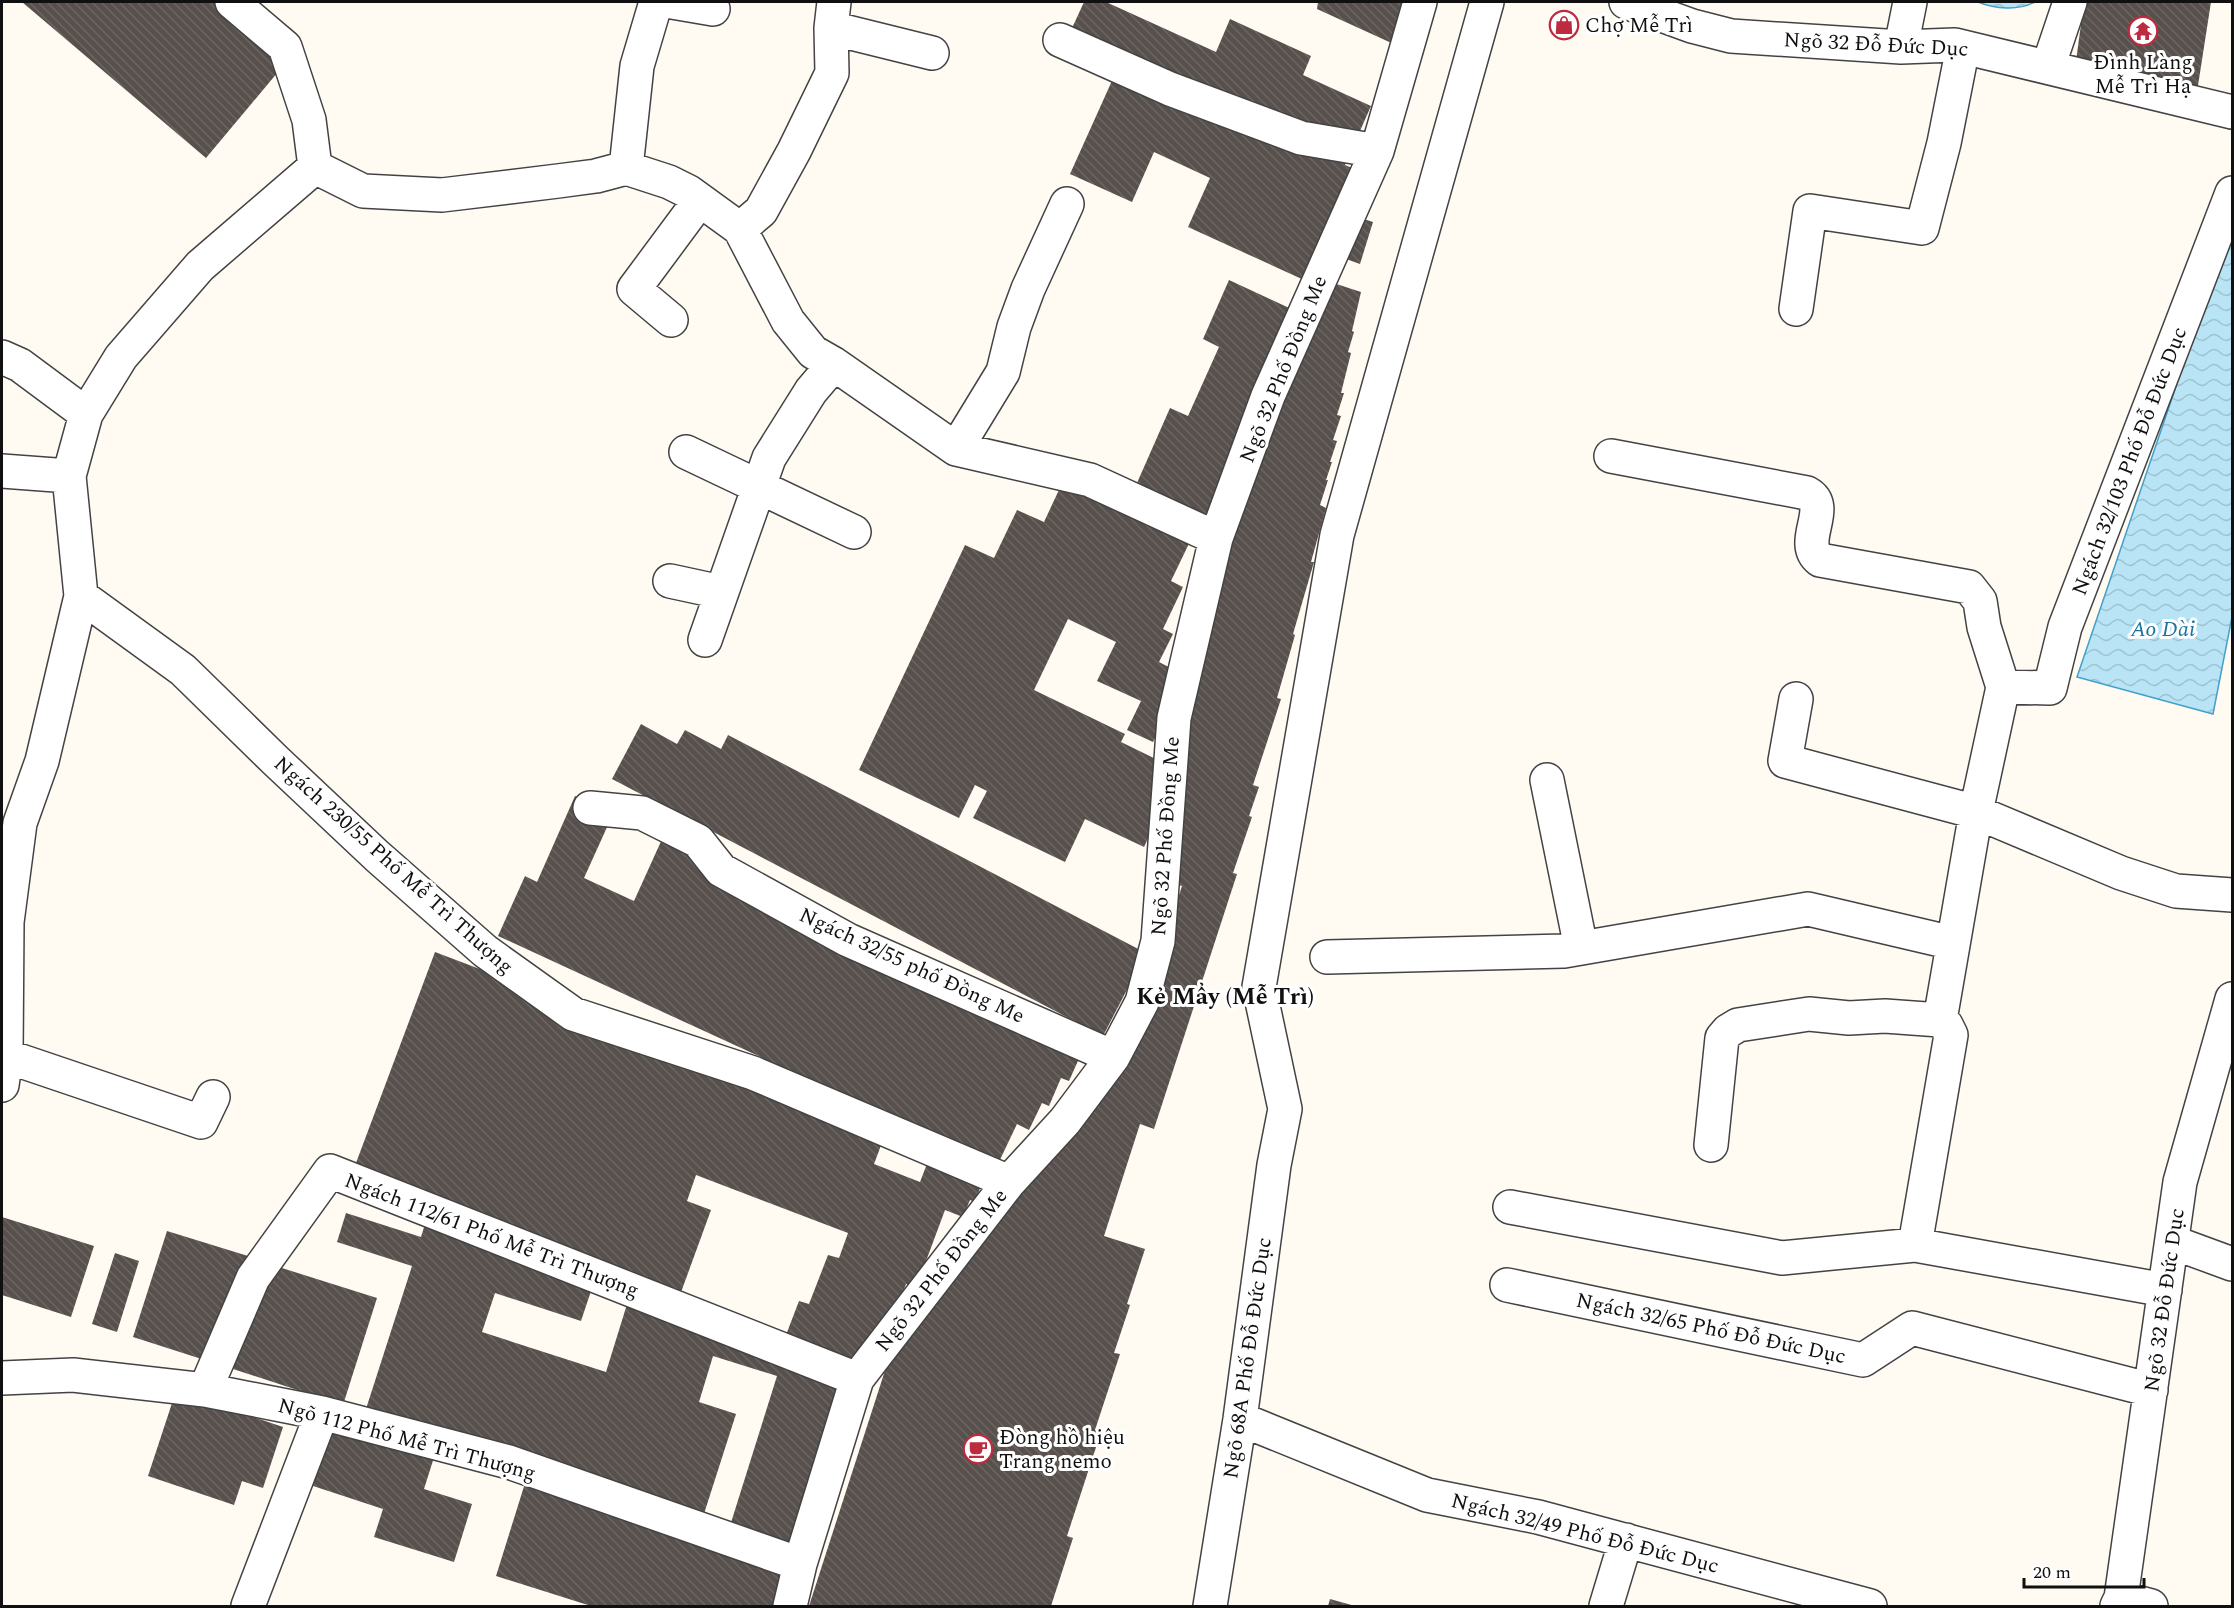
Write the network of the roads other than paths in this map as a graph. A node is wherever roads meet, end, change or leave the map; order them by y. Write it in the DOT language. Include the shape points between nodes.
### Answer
graph roads {
  1 [pos="232,2"];
  2 [pos="656,2"];
  3 [pos="672,2"];
  4 [pos="1420,2"];
  5 [pos="1487,2"];
  6 [pos="1626,2"];
  7 [pos="1910,2"];
  8 [pos="2070,2"];
  9 [pos="713,9"];
  10 [pos="832,15"];
  11 [pos="1060,40"];
  12 [pos="1963,46"];
  13 [pos="1901,47"];
  14 [pos="932,53"];
  15 [pos="2048,67"];
  16 [pos="2232,112"];
  17 [pos="1377,151"];
  18 [pos="315,166"];
  19 [pos="626,168"];
  20 [pos="2232,193"];
  21 [pos="700,200"];
  22 [pos="1067,204"];
  23 [pos="740,229"];
  24 [pos="1796,309"];
  25 [pos="671,320"];
  26 [pos="2,357"];
  27 [pos="834,364"];
  28 [pos="86,414"];
  29 [pos="956,449"];
  30 [pos="686,452"];
  31 [pos="1611,456"];
  32 [pos="2,471"];
  33 [pos="69,476"];
  34 [pos="760,486"];
  35 [pos="854,532"];
  36 [pos="1216,538"];
  37 [pos="670,581"];
  38 [pos="721,592"];
  39 [pos="81,596"];
  40 [pos="705,640"];
  41 [pos="2003,687"];
  42 [pos="1796,699"];
  43 [pos="1547,780"];
  44 [pos="590,808"];
  45 [pos="1976,812"];
  46 [pos="11,821"];
  47 [pos="2232,895"];
  48 [pos="1953,943"];
  49 [pos="1581,948"];
  50 [pos="1327,957"];
  51 [pos="2232,999"];
  52 [pos="1940,1020"];
  53 [pos="1113,1057"];
  54 [pos="4,1070"];
  55 [pos="213,1097"];
  56 [pos="1711,1145"];
  57 [pos="1009,1182"];
  58 [pos="1510,1207"];
  59 [pos="2172,1242"];
  60 [pos="1915,1245"];
  61 [pos="2232,1264"];
  62 [pos="1507,1285"];
  63 [pos="2165,1290"];
  64 [pos="2,1378"];
  65 [pos="857,1379"];
  66 [pos="205,1390"];
  67 [pos="2151,1390"];
  68 [pos="322,1413"];
  69 [pos="1240,1419"];
  70 [pos="1626,1540"];
  71 [pos="800,1564"];
  72 [pos="2130,1604"];
  73 [pos="248,1606"];
  74 [pos="790,1606"];
  75 [pos="1210,1606"];
  76 [pos="1606,1606"];
  77 [pos="1870,1606"];
  1 -- 18 [label="street" via="285,47 309,120"];
  2 -- 19 [label="street" via="637,66"];
  3 -- 9 [label="street"];
  4 -- 17 [label="street, Ngõ 32 Phố Đồng Me"];
  5 -- 69 [label="street, Ngõ 68A Phố Đỗ Đức Dục" via="1337,536 1259,987 1285,1109"];
  6 -- 13 [label="street, Ngõ 32 Đỗ Đức Dục" via="1731,36"];
  7 -- 13 [label="street"];
  8 -- 15 [label="street"];
  10 -- 14 [label="street"];
  10 -- 23 [label="street" via="832,73 761,211"];
  11 -- 17 [label="street" via="1170,89 1301,138"];
  12 -- 13 [label="street, Ngõ 32 Đỗ Đức Dục"];
  12 -- 15 [label="street, Ngõ 32 Đỗ Đức Dục"];
  12 -- 24 [label="street" via="1922,228 1810,211"];
  15 -- 16 [label="street, Ngõ 32 Đỗ Đức Dục"];
  17 -- 36 [label="street, Ngõ 32 Phố Đồng Me" via="1268,396"];
  18 -- 19 [label="street" via="363,190 442,195 558,182"];
  18 -- 28 [label="street" via="200,266 121,357"];
  19 -- 21 [label="street" via="669,182"];
  20 -- 41 [label="street, Ngách 32/103 Phố Đỗ Đức Dục" via="2065,627 2050,688"];
  21 -- 23 [label="street"];
  21 -- 25 [label="street" via="634,289"];
  22 -- 29 [label="street" via="1028,289 1003,372"];
  23 -- 27 [label="street" via="788,321 813,352"];
  26 -- 28 [label="street" via="20,365"];
  27 -- 29 [label="street"];
  27 -- 34 [label="street" via="794,416 769,458"];
  28 -- 33 [label="street"];
  29 -- 36 [label="street" via="1090,480"];
  30 -- 34 [label="street"];
  31 -- 41 [label="street" via="1807,493 1818,504 1811,545 1813,555 1820,560 1969,587 1980,601"];
  32 -- 33 [label="street"];
  33 -- 39 [label="street"];
  34 -- 35 [label="street"];
  34 -- 38 [label="street"];
  36 -- 53 [label="street, Ngõ 32 Phố Đồng Me" via="1174,718 1158,941 1142,1002"];
  37 -- 38 [label="street"];
  38 -- 40 [label="street"];
  39 -- 46 [label="street" via="42,761"];
  39 -- 57 [label="street, Ngách 230/55 Phố Mễ Trì Thượng" via="183,670 360,840 476,943 573,1014 753,1073"];
  41 -- 45 [label="street"];
  42 -- 45 [label="street" via="1785,761"];
  43 -- 49 [label="street"];
  44 -- 53 [label="street, Ngách 32/55 phố Đồng Me" via="642,813 698,841 721,870 848,940"];
  45 -- 47 [label="street" via="2121,873 2176,891"];
  45 -- 48 [label="street"];
  46 -- 54 [label="street"];
  48 -- 49 [label="street" via="1808,909"];
  48 -- 52 [label="street"];
  49 -- 50 [label="street"];
  51 -- 59 [label="street, Ngõ 32 Đỗ Đức Dục" via="2180,1182"];
  52 -- 56 [label="street" via="1809,1014 1728,1031 1722,1038"];
  52 -- 60 [label="street" via="1951,1035"];
  53 -- 57 [label="street, Ngõ 32 Phố Đồng Me" via="1065,1121"];
  54 -- 55 [label="street" via="201,1122"];
  57 -- 65 [label="street, Ngõ 32 Phố Đồng Me"];
  58 -- 60 [label="street" via="1782,1258"];
  59 -- 61 [label="street"];
  59 -- 63 [label="street, Ngõ 32 Đỗ Đức Dục"];
  60 -- 63 [label="street"];
  62 -- 67 [label="street, Ngách 32/65 Phố Đỗ Đức Dục" via="1863,1360 1912,1328"];
  63 -- 67 [label="street, Ngõ 32 Đỗ Đức Dục"];
  64 -- 66 [label="street, Ngõ 112 Phố Mễ Trì Thượng" via="74,1375"];
  65 -- 66 [label="street, Ngách 112/61 Phố Mễ Trì Thượng" via="330,1172 253,1278"];
  65 -- 71 [label="street, Ngõ 32 Phố Đồng Me"];
  66 -- 68 [label="street, Ngõ 112 Phố Mễ Trì Thượng"];
  67 -- 72 [label="street, Ngõ 32 Đỗ Đức Dục"];
  68 -- 71 [label="street, Ngõ 112 Phố Mễ Trì Thượng" via="509,1462"];
  68 -- 73 [label="street"];
  69 -- 70 [label="street, Ngách 32/49 Phố Đỗ Đức Dục" via="1427,1495 1538,1517"];
  69 -- 75 [label="street, Ngõ 68A Phố Đỗ Đức Dục"];
  70 -- 76 [label="street"];
  70 -- 77 [label="street, Ngách 32/49 Phố Đỗ Đức Dục"];
  71 -- 74 [label="street, Ngõ 32 Phố Đồng Me"];
}
